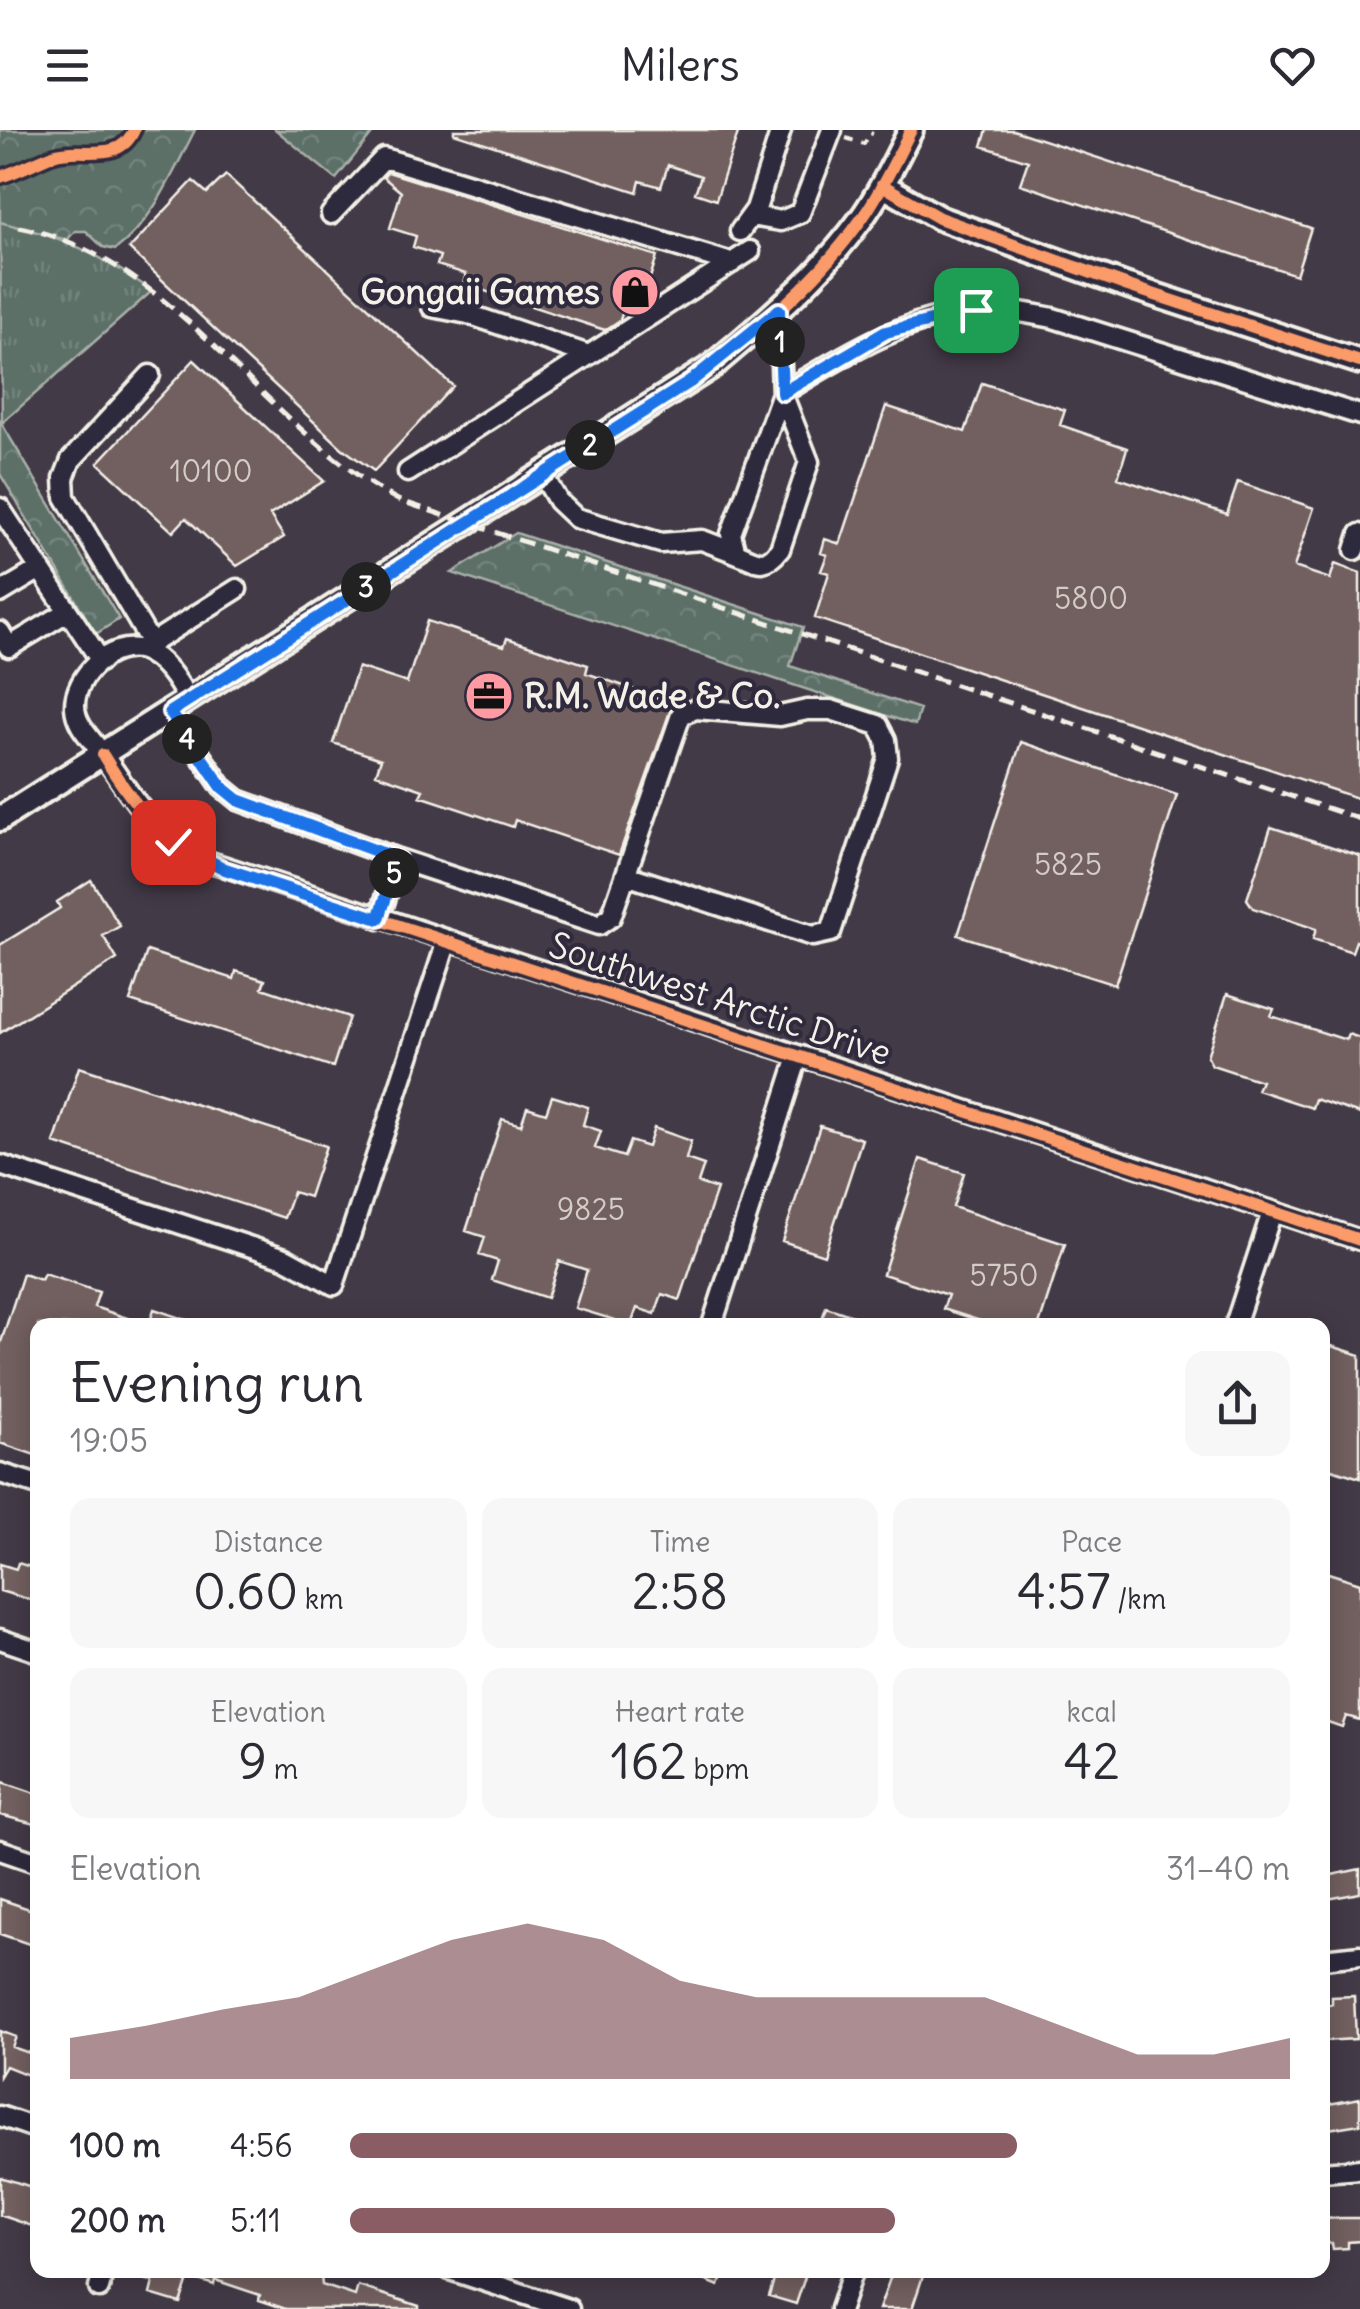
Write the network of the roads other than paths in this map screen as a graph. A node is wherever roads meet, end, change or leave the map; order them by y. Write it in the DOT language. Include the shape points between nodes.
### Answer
graph roads {
  1 [pos="781,130"];
  2 [pos="832,130"];
  3 [pos="911,130"];
  4 [pos="882,186"];
  5 [pos="331,214"];
  6 [pos="750,251"];
  7 [pos="732,263"];
  8 [pos="432,306"];
  9 [pos="779,310"];
  10 [pos="590,356"];
  11 [pos="1360,362"];
  12 [pos="150,375"];
  13 [pos="782,393"];
  14 [pos="1360,415"];
  15 [pos="408,472"];
  16 [pos="543,475"];
  17 [pos="0,508"];
  18 [pos="736,553"];
  19 [pos="40,569"];
  20 [pos="237,589"];
  21 [pos="0,593"];
  22 [pos="67,612"];
  23 [pos="0,632"];
  24 [pos="146,647"];
  25 [pos="100,662"];
  26 [pos="179,706"];
  27 [pos="103,755"];
  28 [pos="0,819"];
  29 [pos="398,859"];
  30 [pos="626,875"];
  31 [pos="379,919"];
  32 [pos="447,941"];
  33 [pos="798,1056"];
  34 [pos="0,1165"];
  35 [pos="1272,1212"];
  36 [pos="1360,1240"];
  37 [pos="714,1318"];
  38 [pos="1237,1318"];
  39 [pos="0,1473"];
  40 [pos="30,1482"];
  41 [pos="0,1639"];
  42 [pos="30,1649"];
  43 [pos="0,1850"];
  44 [pos="30,1860"];
  45 [pos="1360,1955"];
  46 [pos="1330,1958"];
  47 [pos="0,2116"];
  48 [pos="30,2126"];
  49 [pos="1360,2169"];
  50 [pos="1330,2171"];
  51 [pos="474,2278"];
  52 [pos="851,2278"];
  53 [pos="569,2309"];
  54 [pos="840,2309"];
  1 -- 2 [label="street" via="746,224 800,212"];
  3 -- 4 [label="main road"];
  4 -- 9 [label="main road" via="821,269"];
  4 -- 11 [label="main road" via="939,218"];
  5 -- 7 [label="street" via="384,158"];
  6 -- 7 [label="street"];
  7 -- 10 [label="street"];
  8 -- 10 [label="street"];
  9 -- 13 [label="street"];
  9 -- 16 [label="main road" via="711,367"];
  10 -- 15 [label="street"];
  12 -- 24 [label="street" via="71,460 64,478 65,497"];
  13 -- 14 [label="street" via="886,332 976,310 1015,311 1089,327"];
  13 -- 18 [label="street" via="731,534"];
  13 -- 18 [label="street" via="809,462 771,561"];
  16 -- 18 [label="street" via="576,518 662,543 702,540"];
  16 -- 26 [label="main road"];
  17 -- 19 [label="street"];
  19 -- 21 [label="street"];
  19 -- 22 [label="street"];
  20 -- 24 [label="street"];
  22 -- 23 [label="street" via="9,646"];
  22 -- 25 [label="street"];
  24 -- 25 [label="street" via="120,650"];
  24 -- 26 [label="street" via="166,666"];
  25 -- 27 [label="street" via="79,685 75,710"];
  26 -- 27 [label="main road"];
  26 -- 29 [label="street" via="222,787 238,800"];
  27 -- 28 [label="main road"];
  27 -- 31 [label="street, Southwest Arctic Drive" via="156,828 186,850"];
  29 -- 30 [label="street" via="599,924 611,918"];
  29 -- 31 [label="street"];
  30 -- 30 [label="street" via="682,715 696,708 780,716 832,710 878,725 888,758 831,932 812,936"];
  31 -- 32 [label="street, Southwest Arctic Drive"];
  32 -- 33 [label="street, Southwest Arctic Drive"];
  32 -- 34 [label="street" via="334,1285 286,1258"];
  33 -- 35 [label="street, Southwest Arctic Drive"];
  33 -- 37 [label="street"];
  35 -- 36 [label="street, Southwest Arctic Drive"];
  35 -- 38 [label="street"];
  39 -- 40 [label="street"];
  41 -- 42 [label="street"];
  43 -- 44 [label="street"];
  45 -- 46 [label="street"];
  47 -- 48 [label="street"];
  49 -- 50 [label="street"];
  51 -- 53 [label="street"];
  52 -- 54 [label="street"];
}
